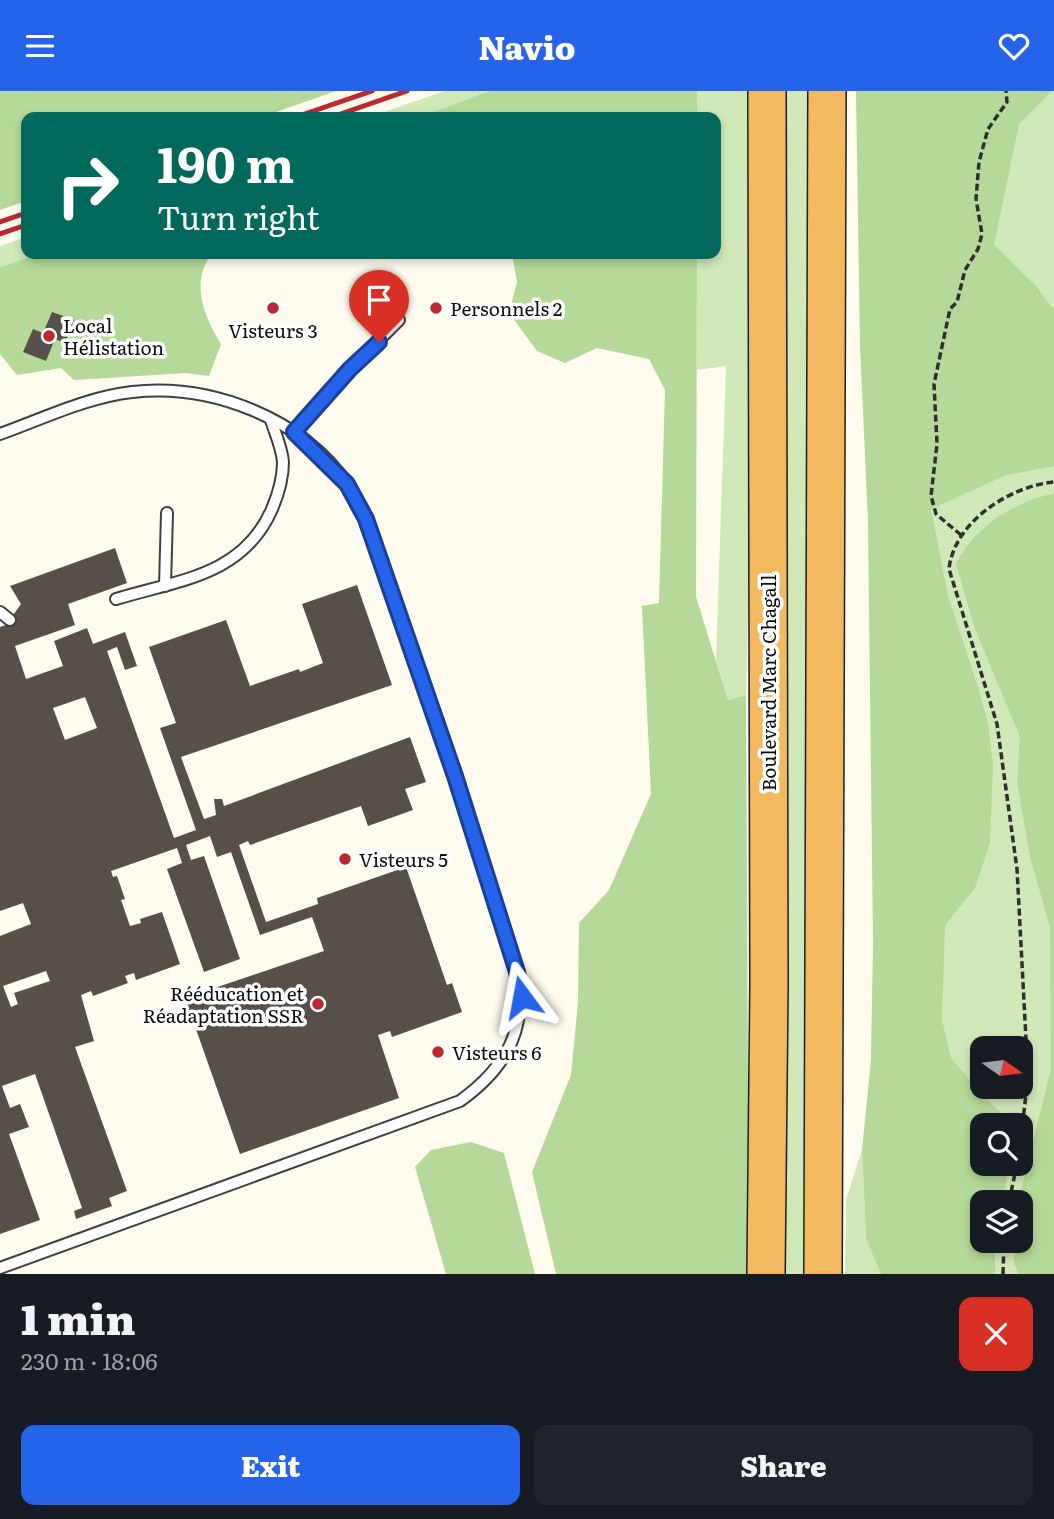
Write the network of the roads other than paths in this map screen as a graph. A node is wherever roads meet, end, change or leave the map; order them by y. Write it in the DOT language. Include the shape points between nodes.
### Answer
graph roads {
  1 [pos="767,91"];
  2 [pos="827,91"];
  3 [pos="399,320"];
  4 [pos="271,420"];
  5 [pos="294,432"];
  6 [pos="0,434"];
  7 [pos="167,513"];
  8 [pos="164,586"];
  9 [pos="116,599"];
  10 [pos="0,612"];
  11 [pos="10,620"];
  12 [pos="0,1268"];
  13 [pos="766,1274"];
  14 [pos="823,1274"];
  1 -- 13 [label="highway, Boulevard Marc Chagall"];
  2 -- 14 [label="highway"];
  3 -- 5 [label="lane"];
  4 -- 5 [label="lane"];
  4 -- 6 [label="lane" via="206,395 152,391 101,398"];
  4 -- 8 [label="lane" via="283,461 266,522 235,559"];
  5 -- 12 [label="lane" via="347,484 379,552 517,972 522,997 514,1033 494,1073 460,1101"];
  7 -- 8 [label="lane"];
  8 -- 9 [label="lane"];
  10 -- 11 [label="lane"];
}
